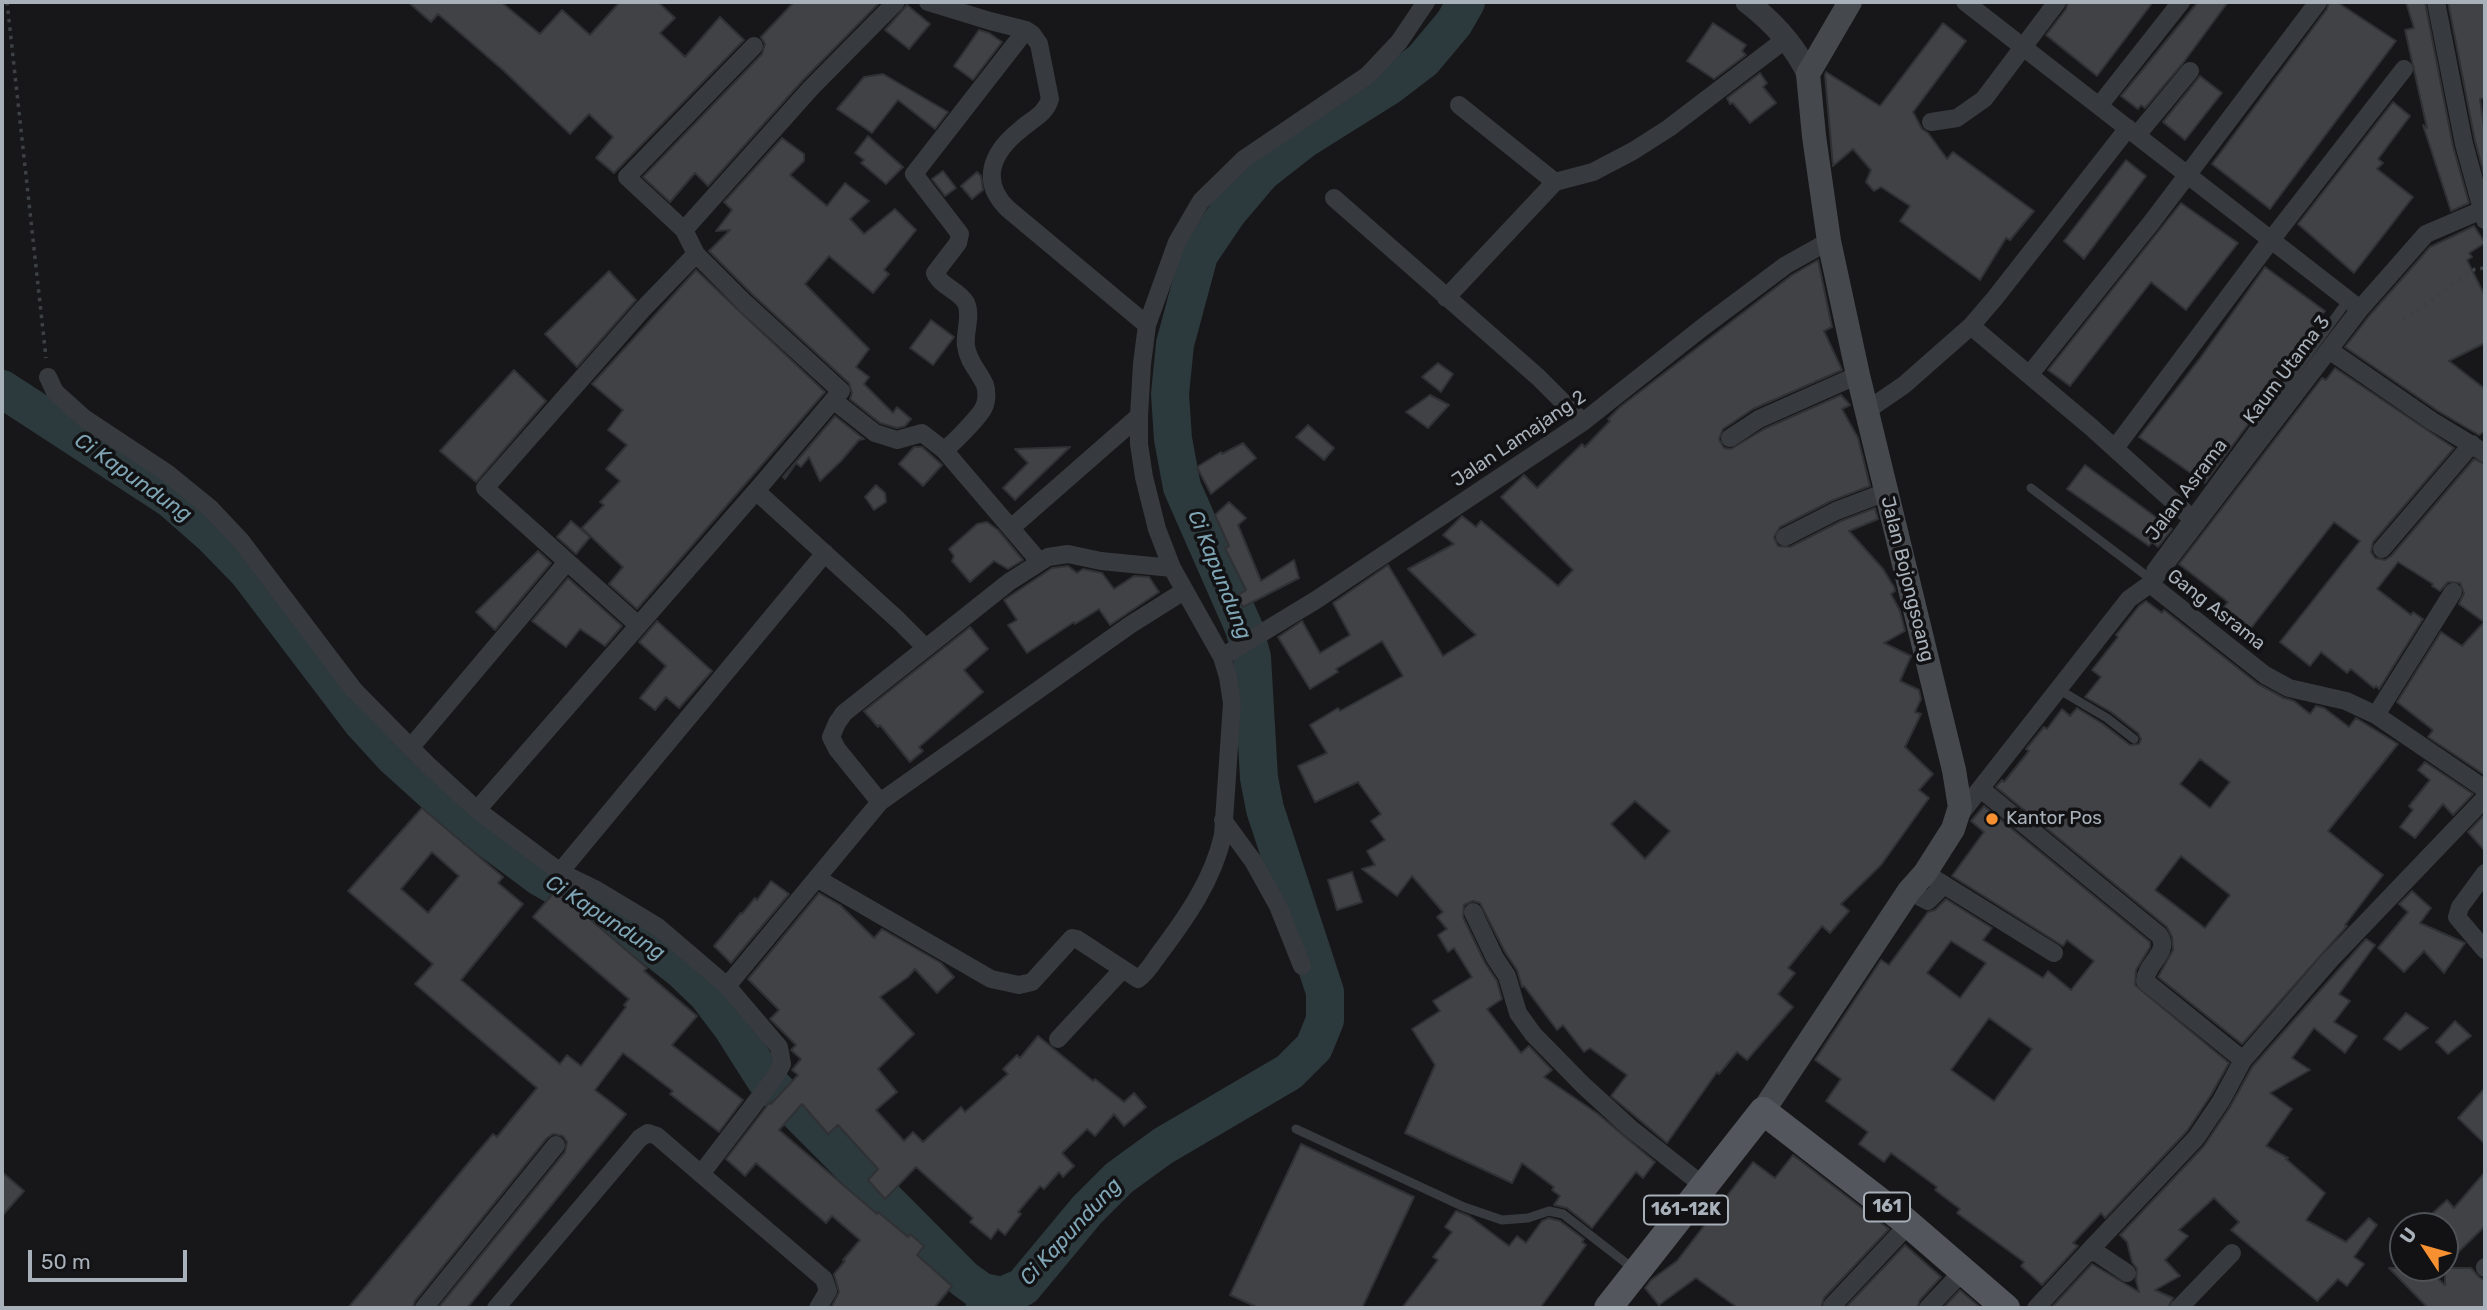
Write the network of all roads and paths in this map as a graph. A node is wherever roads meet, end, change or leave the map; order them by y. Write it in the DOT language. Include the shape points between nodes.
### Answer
graph roads {
  1 [pos="7,2"];
  2 [pos="896,2"];
  3 [pos="928,2"];
  4 [pos="1426,2"];
  5 [pos="1747,2"];
  6 [pos="1850,2"];
  7 [pos="1965,2"];
  8 [pos="2057,2"];
  9 [pos="2181,2"];
  10 [pos="2318,2"];
  11 [pos="2436,2"];
  12 [pos="966,7"];
  13 [pos="1026,30"];
  14 [pos="1787,38"];
  15 [pos="754,46"];
  16 [pos="2024,48"];
  17 [pos="2404,69"];
  18 [pos="2190,71"];
  19 [pos="1808,74"];
  20 [pos="1459,105"];
  21 [pos="2099,106"];
  22 [pos="1931,122"];
  23 [pos="2132,132"];
  24 [pos="2186,174"];
  25 [pos="1555,182"];
  26 [pos="1334,198"];
  27 [pos="2484,215"];
  28 [pos="684,230"];
  29 [pos="2271,240"];
  30 [pos="1829,241"];
  31 [pos="696,254"];
  32 [pos="2485,268"];
  33 [pos="1446,298"];
  34 [pos="2354,304"];
  35 [pos="2403,320"];
  36 [pos="1147,325"];
  37 [pos="1970,326"];
  38 [pos="2329,350"];
  39 [pos="2030,374"];
  40 [pos="1858,375"];
  41 [pos="48,377"];
  42 [pos="833,400"];
  43 [pos="1866,411"];
  44 [pos="1139,416"];
  45 [pos="1583,422"];
  46 [pos="1730,438"];
  47 [pos="2115,448"];
  48 [pos="2479,449"];
  49 [pos="944,450"];
  50 [pos="2031,488"];
  51 [pos="757,491"];
  52 [pos="1886,492"];
  53 [pos="2194,520"];
  54 [pos="1011,528"];
  55 [pos="1785,537"];
  56 [pos="2382,549"];
  57 [pos="825,553"];
  58 [pos="1039,561"];
  59 [pos="567,562"];
  60 [pos="1172,568"];
  61 [pos="2149,580"];
  62 [pos="1184,591"];
  63 [pos="2453,592"];
  64 [pos="638,625"];
  65 [pos="926,648"];
  66 [pos="1227,655"];
  67 [pos="2058,689"];
  68 [pos="2376,715"];
  69 [pos="2134,739"];
  70 [pos="411,747"];
  71 [pos="1981,789"];
  72 [pos="2485,789"];
  73 [pos="2485,798"];
  74 [pos="880,802"];
  75 [pos="477,810"];
  76 [pos="1958,817"];
  77 [pos="1223,820"];
  78 [pos="560,872"];
  79 [pos="2485,873"];
  80 [pos="818,879"];
  81 [pos="1926,883"];
  82 [pos="1473,912"];
  83 [pos="2485,950"];
  84 [pos="2054,953"];
  85 [pos="1302,966"];
  86 [pos="1122,970"];
  87 [pos="727,986"];
  88 [pos="1058,1039"];
  89 [pos="2244,1060"];
  90 [pos="1763,1111"];
  91 [pos="1296,1129"];
  92 [pos="556,1145"];
  93 [pos="701,1174"];
  94 [pos="1705,1187"];
  95 [pos="1909,1224"];
  96 [pos="2088,1252"];
  97 [pos="2232,1253"];
  98 [pos="1637,1271"];
  99 [pos="1963,1271"];
  100 [pos="2127,1273"];
  101 [pos="1832,1306"];
  102 [pos="424,1308"];
  103 [pos="496,1308"];
  104 [pos="818,1308"];
  105 [pos="1608,1308"];
  106 [pos="1928,1308"];
  107 [pos="2006,1308"];
  108 [pos="2036,1308"];
  109 [pos="2179,1308"];
  1 -- 41 [label="path"];
  2 -- 28 [label="street" via="811,88"];
  3 -- 12 [label="street"];
  4 -- 36 [label="street" via="1399,42 1368,75 1244,159 1201,201 1177,242"];
  5 -- 14 [label="street"];
  6 -- 19 [label="main road"];
  7 -- 16 [label="street"];
  8 -- 16 [label="street"];
  9 -- 21 [label="street"];
  10 -- 24 [label="street"];
  11 -- 27 [label="street" via="2464,144"];
  12 -- 13 [label="street"];
  13 -- 36 [label="street" via="1039,44 1050,99 1040,116 1006,143 995,160 992,188 1009,209"];
  13 -- 49 [label="street" via="914,174 960,234 935,273 967,306 966,349 986,393 984,407"];
  14 -- 19 [label="street"];
  14 -- 25 [label="street" via="1633,151 1593,172"];
  15 -- 28 [label="street" via="627,177"];
  16 -- 21 [label="street"];
  16 -- 22 [label="street" via="1984,99 1957,118"];
  17 -- 29 [label="street"];
  18 -- 23 [label="street"];
  19 -- 30 [label="main road, Jalan Bojongsoang"];
  20 -- 25 [label="street"];
  21 -- 23 [label="street"];
  23 -- 24 [label="street"];
  23 -- 37 [label="street"];
  24 -- 29 [label="street"];
  24 -- 39 [label="street"];
  25 -- 33 [label="street"];
  26 -- 33 [label="street"];
  27 -- 34 [label="street, Kaum Utama 3" via="2426,234"];
  28 -- 31 [label="street"];
  29 -- 34 [label="street"];
  29 -- 47 [label="street"];
  30 -- 40 [label="main road, Jalan Bojongsoang"];
  30 -- 45 [label="street, Jalan Lamajang 2" via="1765,280"];
  31 -- 42 [label="street" via="841,391"];
  31 -- 59 [label="street" via="485,488"];
  32 -- 35 [label="path" via="2476,269"];
  33 -- 45 [label="street"];
  34 -- 38 [label="street, Kaum Utama 3"];
  34 -- 53 [label="lane, Jalan Asrama"];
  36 -- 44 [label="street"];
  37 -- 39 [label="street"];
  37 -- 43 [label="street" via="1904,385"];
  38 -- 48 [label="street"];
  38 -- 53 [label="street, Kaum Utama 3"];
  39 -- 47 [label="street"];
  40 -- 43 [label="main road, Jalan Bojongsoang"];
  40 -- 46 [label="street" via="1759,419"];
  41 -- 70 [label="street" via="55,392 84,418 210,508 241,541 354,690"];
  42 -- 49 [label="street" via="874,433 897,440 922,433"];
  42 -- 51 [label="street"];
  43 -- 52 [label="main road, Jalan Bojongsoang"];
  44 -- 54 [label="street"];
  44 -- 60 [label="street" via="1144,477"];
  45 -- 66 [label="street, Jalan Lamajang 2"];
  47 -- 53 [label="street"];
  48 -- 56 [label="street"];
  49 -- 54 [label="street"];
  50 -- 61 [label="lane"];
  51 -- 57 [label="street"];
  51 -- 64 [label="street"];
  52 -- 55 [label="street"];
  52 -- 76 [label="main road, Jalan Bojongsoang" via="1954,770"];
  53 -- 61 [label="street, Kaum Utama 3"];
  54 -- 58 [label="street"];
  57 -- 65 [label="street"];
  57 -- 78 [label="street"];
  58 -- 60 [label="street" via="1069,554"];
  58 -- 65 [label="street"];
  59 -- 64 [label="street"];
  59 -- 70 [label="street"];
  60 -- 62 [label="street"];
  61 -- 67 [label="street, Gang Asrama"];
  61 -- 68 [label="street, Gang Asrama" via="2265,675 2290,688 2346,701"];
  62 -- 66 [label="street"];
  62 -- 74 [label="street"];
  63 -- 68 [label="street"];
  64 -- 75 [label="street"];
  65 -- 74 [label="street" via="844,713 831,737"];
  66 -- 77 [label="street" via="1232,703"];
  67 -- 69 [label="lane"];
  67 -- 71 [label="street, Gang Asrama"];
  68 -- 72 [label="street, Gang Asrama"];
  70 -- 75 [label="street"];
  71 -- 76 [label="street, Gang Asrama"];
  71 -- 89 [label="street" via="2159,935 2163,948 2145,981"];
  73 -- 89 [label="street" via="2330,960"];
  74 -- 80 [label="street"];
  75 -- 78 [label="street"];
  76 -- 81 [label="main road, Jalan Bojongsoang"];
  77 -- 85 [label="street" via="1278,906"];
  77 -- 86 [label="street" via="1219,851 1185,921 1142,977 1133,978"];
  78 -- 87 [label="street" via="658,927"];
  79 -- 83 [label="street" via="2457,917"];
  80 -- 86 [label="street" via="991,979 1019,985 1032,982 1072,938"];
  80 -- 87 [label="street"];
  81 -- 84 [label="street"];
  81 -- 90 [label="main road, Jalan Bojongsoang"];
  82 -- 94 [label="street" via="1507,976 1518,1013 1533,1034 1630,1128"];
  86 -- 88 [label="street"];
  87 -- 93 [label="street" via="779,1047 782,1064"];
  89 -- 96 [label="street" via="2196,1138"];
  90 -- 94 [label="main road, 161-12K"];
  90 -- 95 [label="main road, 161"];
  91 -- 98 [label="lane" via="1502,1220 1549,1211 1563,1214"];
  92 -- 102 [label="street"];
  93 -- 103 [label="street" via="657,1136 648,1133 640,1138"];
  93 -- 104 [label="street" via="824,1279 828,1291"];
  94 -- 98 [label="main road, 161-12K"];
  95 -- 99 [label="main road, 161"];
  95 -- 101 [label="street"];
  96 -- 100 [label="street"];
  96 -- 108 [label="street"];
  97 -- 109 [label="street"];
  98 -- 105 [label="main road, 161-12K"];
  99 -- 106 [label="street"];
  99 -- 107 [label="main road, 161"];
}
